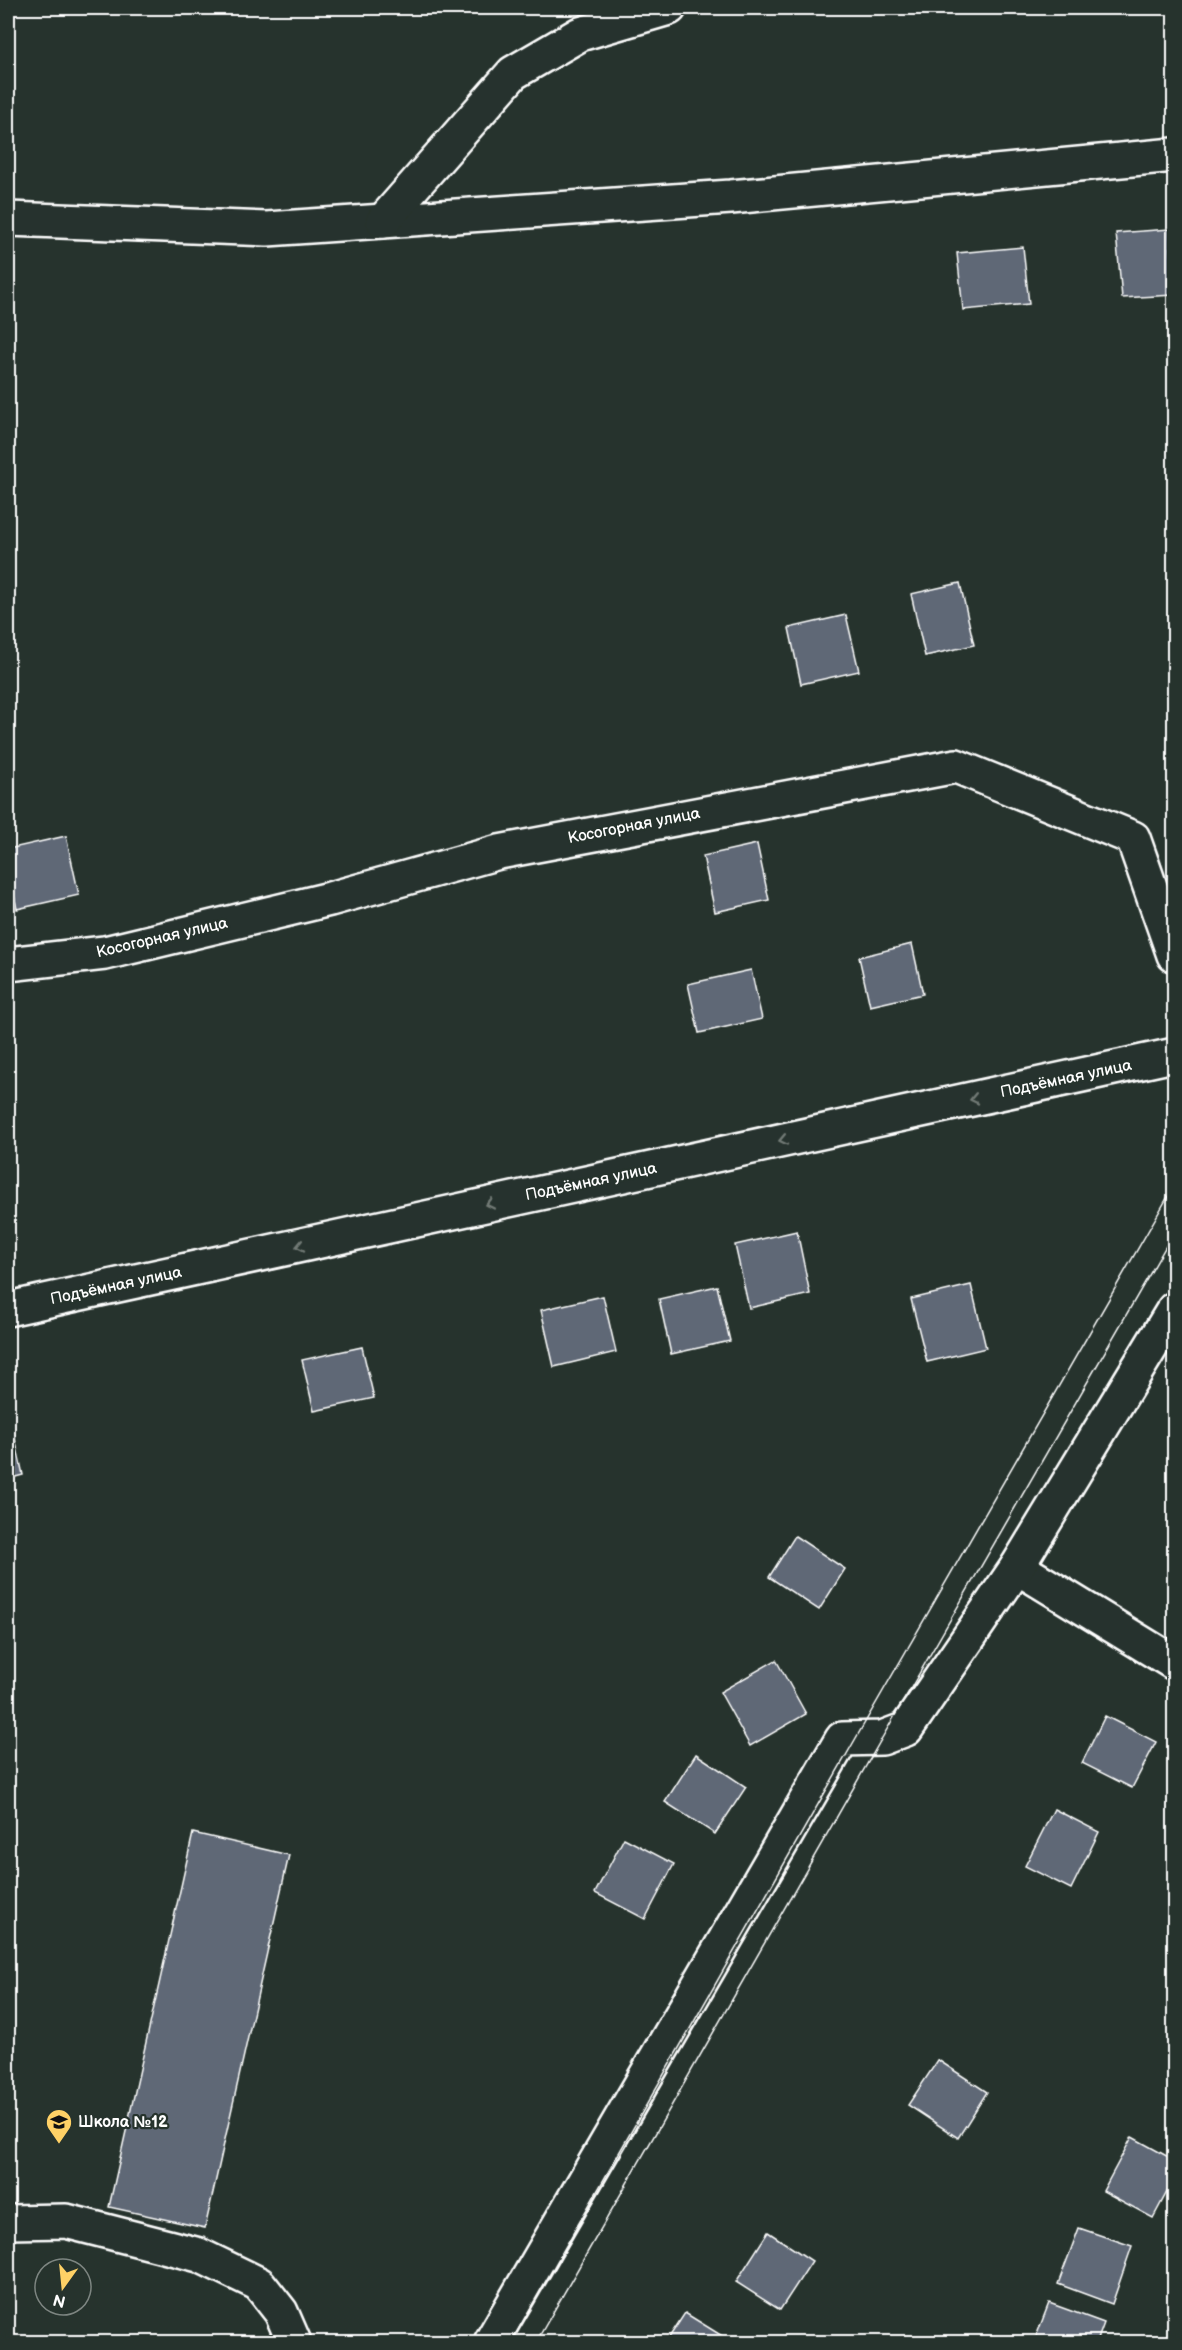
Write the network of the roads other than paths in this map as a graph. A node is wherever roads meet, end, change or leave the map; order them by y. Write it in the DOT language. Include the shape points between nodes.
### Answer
graph roads {
  1 [pos="669,8"];
  2 [pos="1174,155"];
  3 [pos="8,219"];
  4 [pos="383,221"];
  5 [pos="1174,955"];
  6 [pos="8,964"];
  7 [pos="1174,1055"];
  8 [pos="1174,1309"];
  9 [pos="8,1310"];
  10 [pos="1017,1567"];
  11 [pos="1174,1663"];
  12 [pos="8,2222"];
  13 [pos="294,2343"];
  14 [pos="491,2343"];
  1 -- 4 [label="street" via="580,34 513,73"];
  2 -- 4 [label="street" via="731,197"];
  3 -- 4 [label="street" via="267,229"];
  5 -- 6 [label="street, Косогорная улица" via="1133,838 956,766 500,852 330,899 105,953"];
  7 -- 9 [label="street, Подъёмная улица, one-way"];
  8 -- 10 [label="street"];
  10 -- 11 [label="street"];
  10 -- 14 [label="street" via="906,1729 882,1738 842,1739"];
  12 -- 13 [label="street" via="66,2221 199,2255 260,2284 281,2312"];
}
